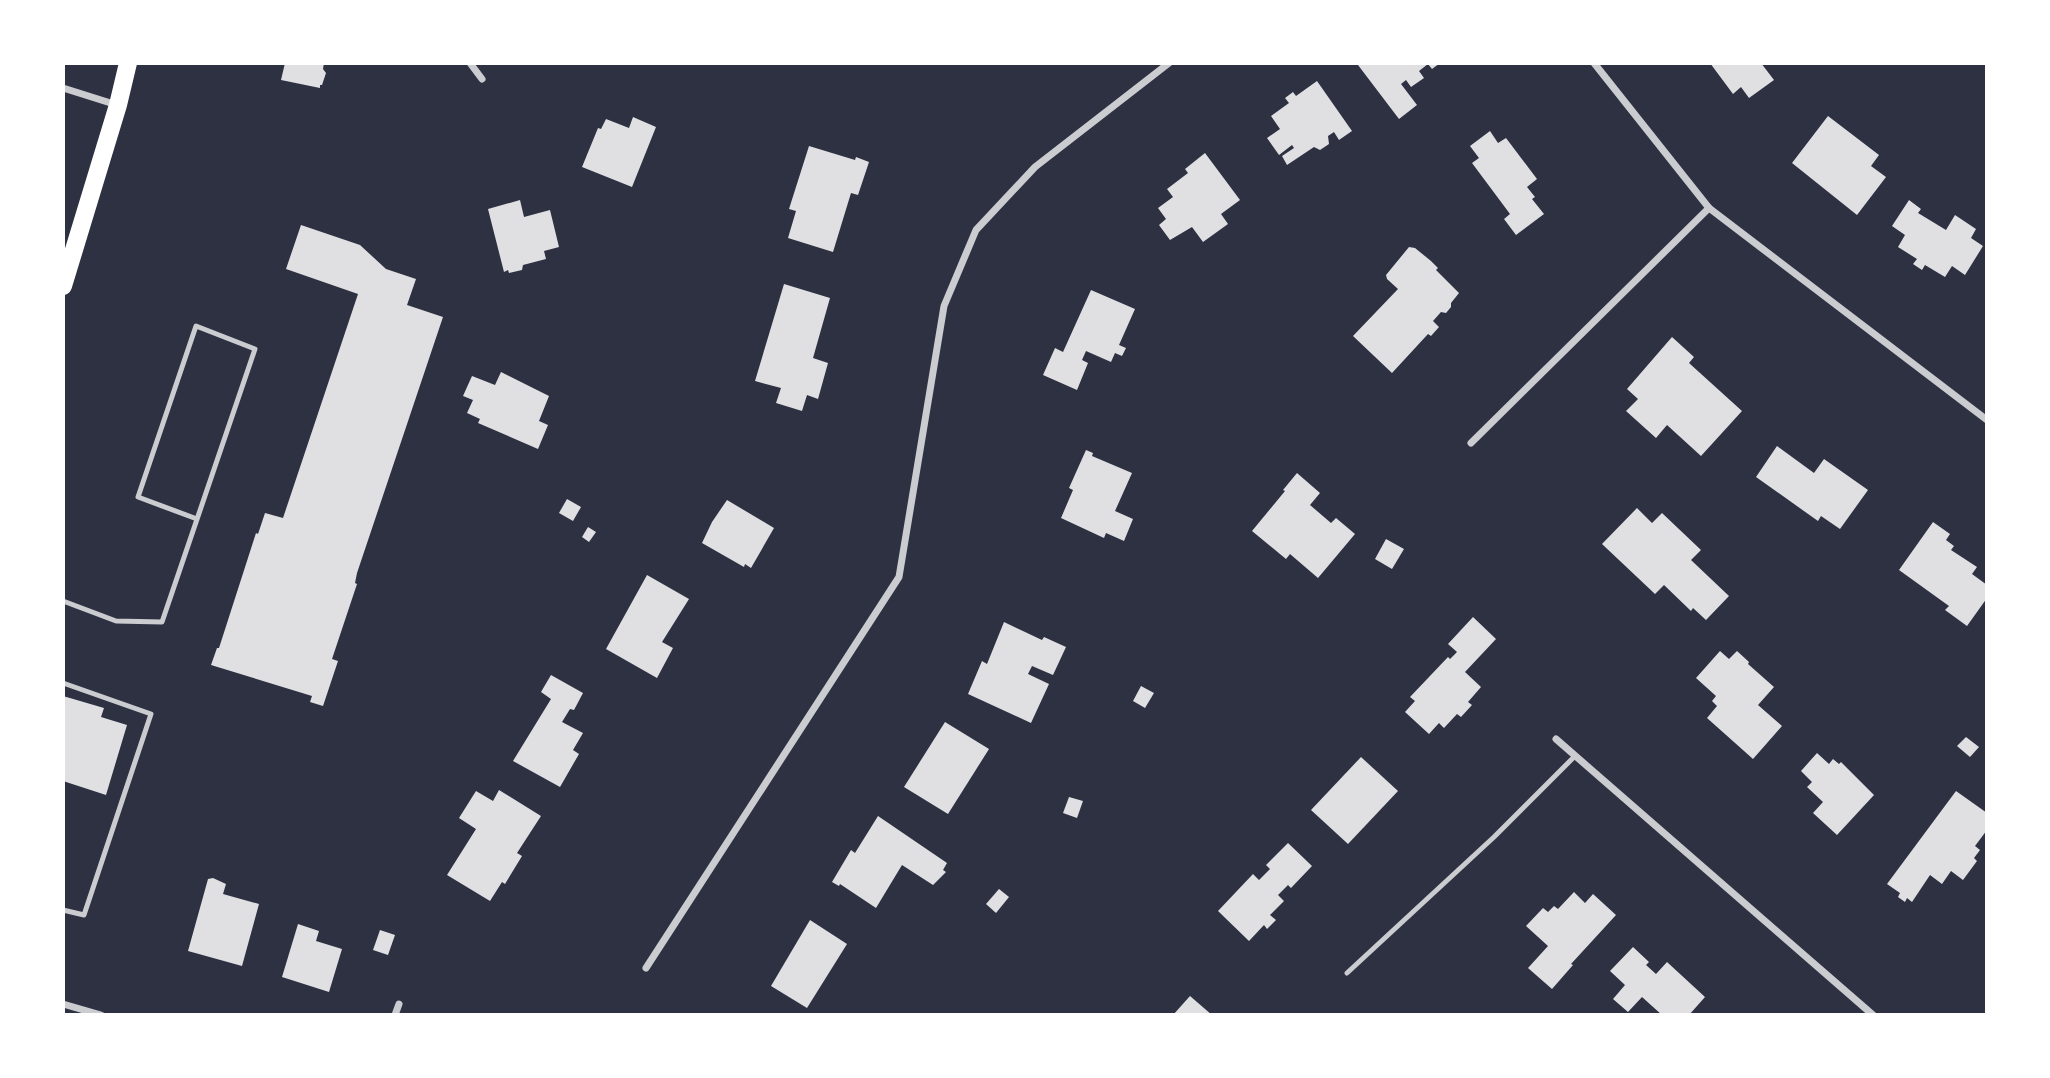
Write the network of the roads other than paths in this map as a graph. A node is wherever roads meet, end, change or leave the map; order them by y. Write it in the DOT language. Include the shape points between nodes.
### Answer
graph roads {
  1 [pos="128,63"];
  2 [pos="470,63"];
  3 [pos="1169,63"];
  4 [pos="1594,63"];
  5 [pos="482,79"];
  6 [pos="63,88"];
  7 [pos="118,105"];
  8 [pos="1709,208"];
  9 [pos="69,248"];
  10 [pos="63,286"];
  11 [pos="1987,420"];
  12 [pos="1471,443"];
  13 [pos="197,519"];
  14 [pos="63,601"];
  15 [pos="63,683"];
  16 [pos="1556,739"];
  17 [pos="1575,756"];
  18 [pos="63,910"];
  19 [pos="646,968"];
  20 [pos="1347,973"];
  21 [pos="63,1004"];
  22 [pos="399,1004"];
  23 [pos="101,1015"];
  24 [pos="395,1015"];
  25 [pos="1873,1015"];
  1 -- 7 [label="main road"];
  2 -- 5 [label="street"];
  3 -- 19 [label="street" via="1035,167 976,230 944,306 900,576"];
  4 -- 8 [label="street"];
  6 -- 7 [label="street"];
  7 -- 9 [label="main road"];
  8 -- 11 [label="street"];
  8 -- 12 [label="street"];
  9 -- 10 [label="main road"];
  13 -- 13 [label="lane" via="255,349 196,326 138,497"];
  13 -- 14 [label="lane" via="162,622 116,621"];
  15 -- 18 [label="lane" via="152,714 84,915"];
  16 -- 17 [label="street"];
  17 -- 20 [label="lane"];
  17 -- 25 [label="street"];
  21 -- 23 [label="street"];
  22 -- 24 [label="street"];
}
